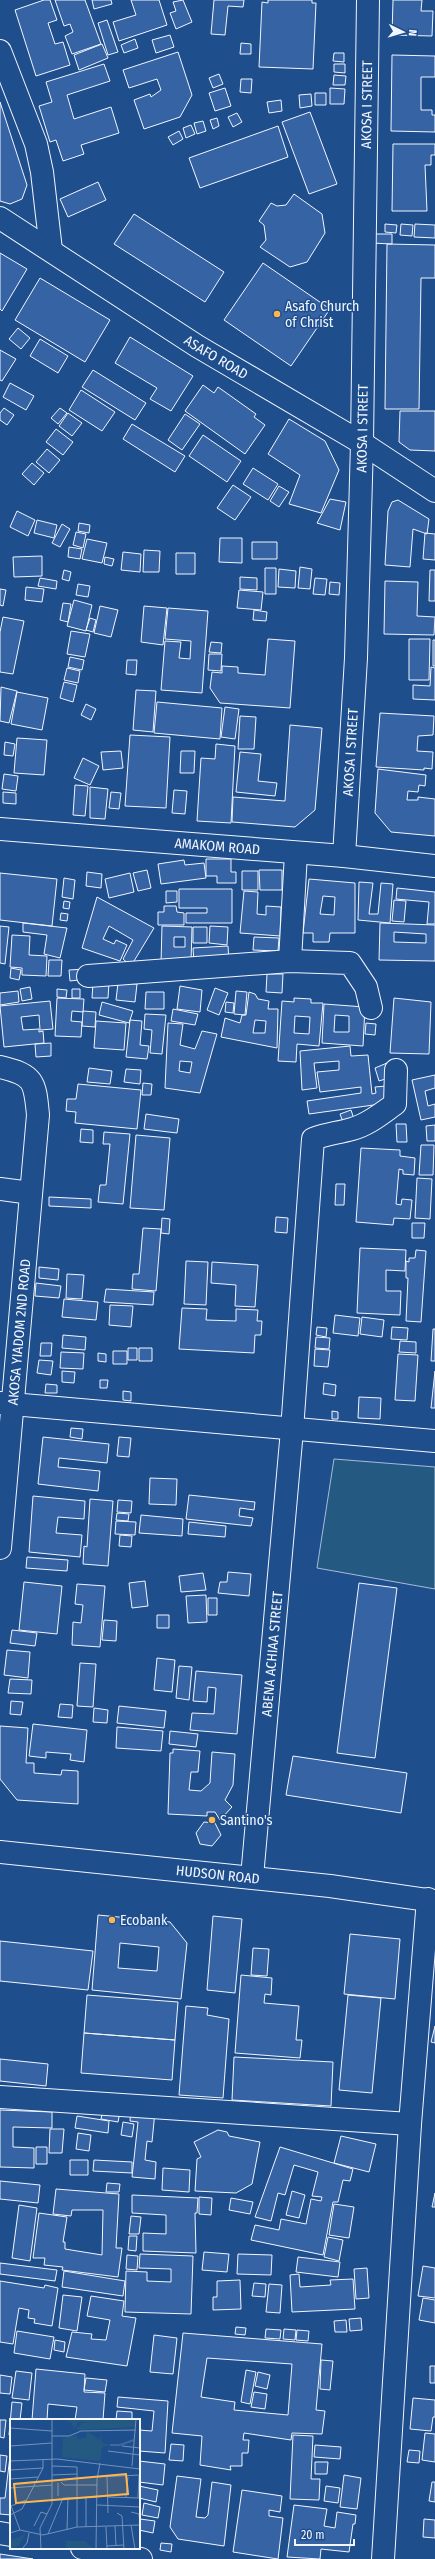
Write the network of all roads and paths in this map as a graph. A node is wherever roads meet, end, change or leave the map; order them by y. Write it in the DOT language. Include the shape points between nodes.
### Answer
graph roads {
  1 [pos="368,0"];
  2 [pos="0,51"];
  3 [pos="0,218"];
  4 [pos="51,250"];
  5 [pos="362,443"];
  6 [pos="435,491"];
  7 [pos="0,829"];
  8 [pos="296,853"];
  9 [pos="344,856"];
  10 [pos="435,866"];
  11 [pos="290,961"];
  12 [pos="88,976"];
  13 [pos="371,1008"];
  14 [pos="0,1066"];
  15 [pos="396,1070"];
  16 [pos="0,1189"];
  17 [pos="31,1193"];
  18 [pos="6,1404"];
  19 [pos="292,1430"];
  20 [pos="435,1441"];
  21 [pos="0,1548"];
  22 [pos="0,1852"];
  23 [pos="252,1878"];
  24 [pos="431,1900"];
  25 [pos="0,2097"];
  26 [pos="410,2124"];
  27 [pos="0,2533"];
  28 [pos="10,2535"];
  29 [pos="87,2549"];
  30 [pos="141,2559"];
  31 [pos="383,2559"];
  1 -- 5 [label="street, AKOSA I STREET"];
  2 -- 4 [label="street" via="36,144 42,172"];
  3 -- 4 [label="street, ASAFO ROAD"];
  4 -- 5 [label="street, ASAFO ROAD" via="197,346"];
  5 -- 6 [label="street, ASAFO ROAD"];
  5 -- 9 [label="street, AKOSA I STREET" via="356,658"];
  7 -- 8 [label="street, AMAKOM ROAD"];
  8 -- 9 [label="street, AMAKOM ROAD"];
  8 -- 11 [label="street"];
  9 -- 10 [label="street, AMAKOM ROAD"];
  11 -- 12 [label="street"];
  11 -- 13 [label="street" via="350,963 366,987"];
  14 -- 17 [label="street, AKOSA YIADOM 2ND ROAD" via="22,1072 32,1080 36,1093 38,1115"];
  15 -- 19 [label="street, ABENA ACHIAA STREET" via="395,1104 353,1129 331,1132 313,1139"];
  16 -- 17 [label="street"];
  17 -- 18 [label="street, AKOSA YIADOM 2ND ROAD"];
  18 -- 19 [label="street"];
  18 -- 21 [label="street, AKOSA YIADOM 2ND ROAD"];
  19 -- 20 [label="street"];
  19 -- 23 [label="street, ABENA ACHIAA STREET"];
  22 -- 23 [label="street, HUDSON ROAD"];
  23 -- 24 [label="street, HUDSON ROAD" via="391,1893"];
  24 -- 26 [label="street"];
  25 -- 26 [label="street"];
  26 -- 31 [label="street"];
  27 -- 28 [label="street"];
  29 -- 30 [label="street"];
}
